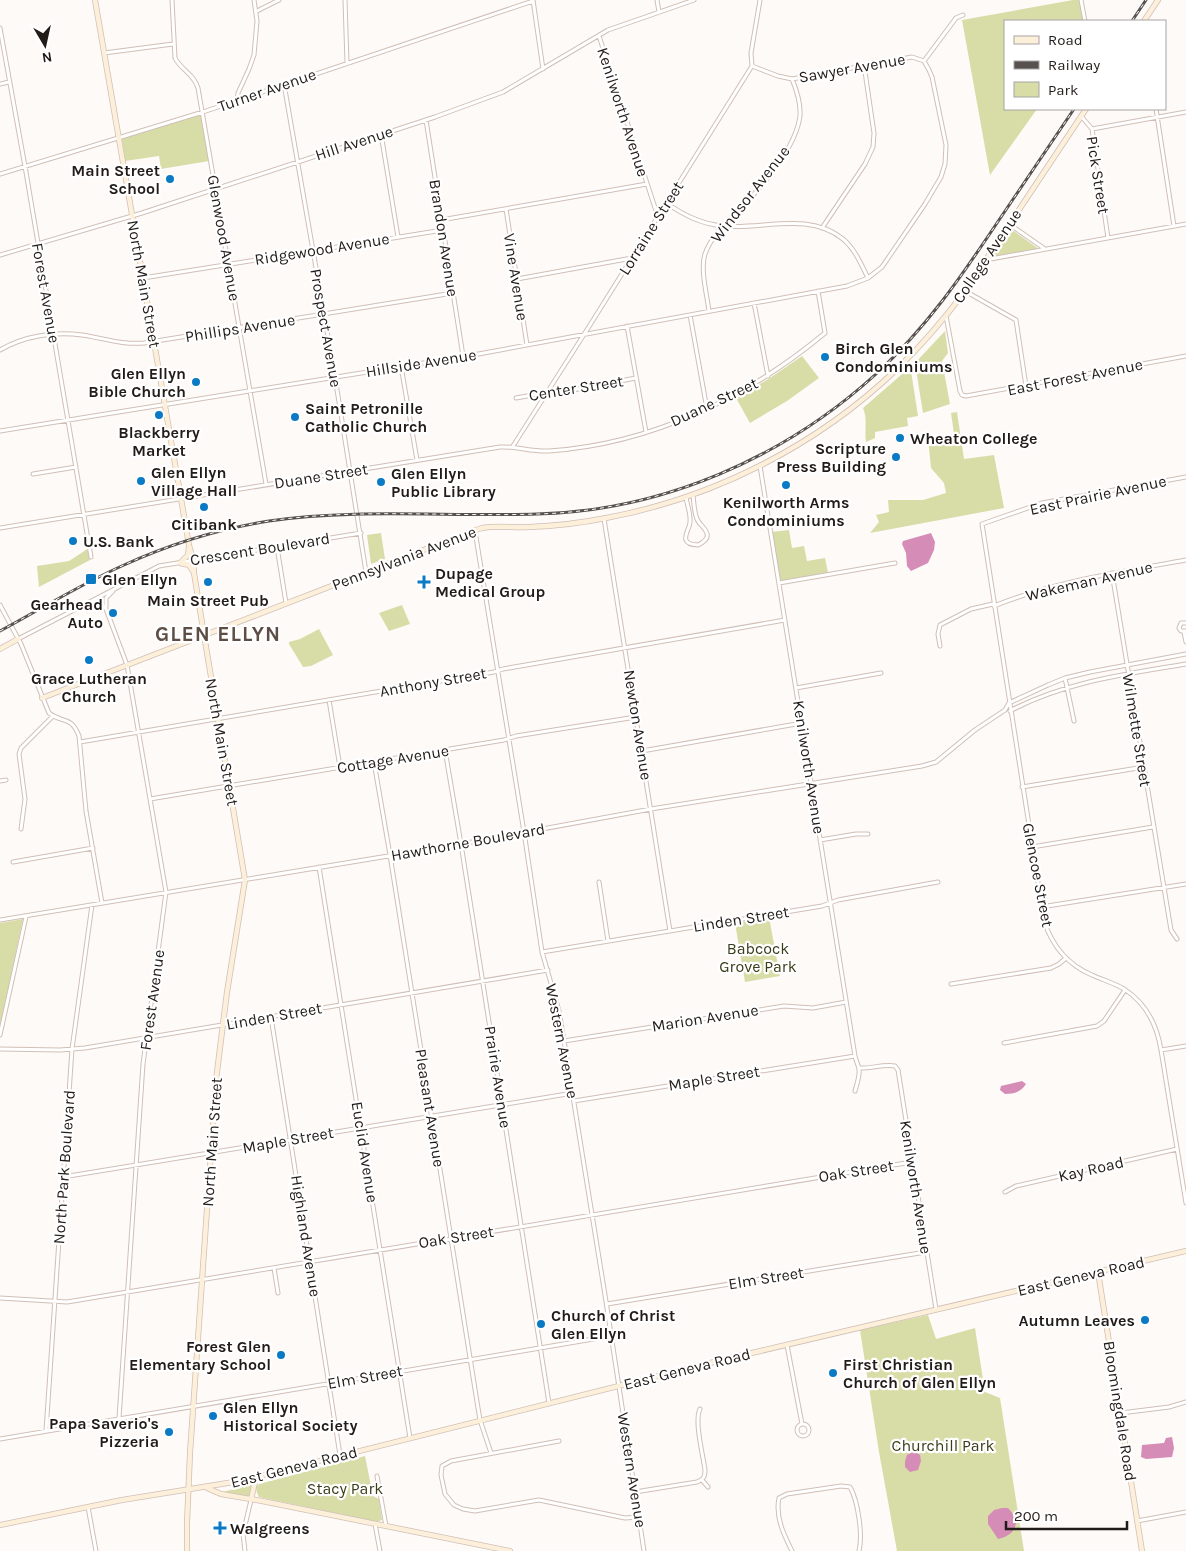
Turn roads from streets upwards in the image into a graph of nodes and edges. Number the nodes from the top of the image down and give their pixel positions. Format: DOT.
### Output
graph roads {
  1 [pos="95,0"];
  2 [pos="172,0"];
  3 [pos="253,0"];
  4 [pos="278,0"];
  5 [pos="345,0"];
  6 [pos="533,0"];
  7 [pos="657,0"];
  8 [pos="694,0"];
  9 [pos="760,0"];
  10 [pos="1081,0"];
  11 [pos="1158,0"];
  12 [pos="256,11"];
  13 [pos="659,12"];
  14 [pos="963,15"];
  15 [pos="1085,20"];
  16 [pos="1145,20"];
  17 [pos="0,28"];
  18 [pos="599,36"];
  19 [pos="173,44"];
  20 [pos="104,53"];
  21 [pos="924,61"];
  22 [pos="347,63"];
  23 [pos="864,65"];
  24 [pos="752,66"];
  25 [pos="543,69"];
  26 [pos="792,79"];
  27 [pos="9,82"];
  28 [pos="0,84"];
  29 [pos="284,84"];
  30 [pos="237,100"];
  31 [pos="1085,110"];
  32 [pos="1156,110"];
  33 [pos="203,112"];
  34 [pos="1186,112"];
  35 [pos="1081,116"];
  36 [pos="1157,117"];
  37 [pos="426,120"];
  38 [pos="1092,129"];
  39 [pos="382,134"];
  40 [pos="120,138"];
  41 [pos="298,162"];
  42 [pos="25,166"];
  43 [pos="0,174"];
  44 [pos="646,184"];
  45 [pos="215,189"];
  46 [pos="666,203"];
  47 [pos="506,209"];
  48 [pos="132,216"];
  49 [pos="658,216"];
  50 [pos="441,220"];
  51 [pos="1009,224"];
  52 [pos="1186,224"];
  53 [pos="722,226"];
  54 [pos="1174,226"];
  55 [pos="822,228"];
  56 [pos="443,230"];
  57 [pos="398,237"];
  58 [pos="1108,238"];
  59 [pos="37,244"];
  60 [pos="1046,249"];
  61 [pos="313,251"];
  62 [pos="0,255"];
  63 [pos="632,258"];
  64 [pos="985,260"];
  65 [pos="228,265"];
  66 [pos="143,278"];
  67 [pos="868,278"];
  68 [pos="517,279"];
  69 [pos="965,291"];
  70 [pos="818,292"];
  71 [pos="453,294"];
  72 [pos="754,303"];
  73 [pos="710,311"];
  74 [pos="324,314"];
  75 [pos="690,315"];
  76 [pos="946,316"];
  77 [pos="626,326"];
  78 [pos="239,328"];
  79 [pos="53,334"];
  80 [pos="583,335"];
  81 [pos="153,342"];
  82 [pos="527,345"];
  83 [pos="0,350"];
  84 [pos="463,356"];
  85 [pos="1186,356"];
  86 [pos="402,366"];
  87 [pos="768,376"];
  88 [pos="335,377"];
  89 [pos="636,378"];
  90 [pos="1026,386"];
  91 [pos="251,391"];
  92 [pos="873,391"];
  93 [pos="547,394"];
  94 [pos="516,398"];
  95 [pos="165,405"];
  96 [pos="707,409"];
  97 [pos="68,420"];
  98 [pos="0,431"];
  99 [pos="646,432"];
  100 [pos="513,446"];
  101 [pos="417,460"];
  102 [pos="760,466"];
  103 [pos="76,467"];
  104 [pos="351,471"];
  105 [pos="33,474"];
  106 [pos="1186,477"];
  107 [pos="266,484"];
  108 [pos="693,495"];
  109 [pos="686,497"];
  110 [pos="181,498"];
  111 [pos="84,514"];
  112 [pos="604,519"];
  113 [pos="982,524"];
  114 [pos="0,528"];
  115 [pos="475,531"];
  116 [pos="361,533"];
  117 [pos="189,545"];
  118 [pos="277,547"];
  119 [pos="91,557"];
  120 [pos="193,560"];
  121 [pos="1186,560"];
  122 [pos="180,562"];
  123 [pos="895,563"];
  124 [pos="366,572"];
  125 [pos="194,573"];
  126 [pos="1112,573"];
  127 [pos="778,583"];
  128 [pos="118,588"];
  129 [pos="89,603"];
  130 [pos="286,603"];
  131 [pos="0,605"];
  132 [pos="994,606"];
  133 [pos="106,609"];
  134 [pos="785,620"];
  135 [pos="1186,623"];
  136 [pos="1185,632"];
  137 [pos="204,635"];
  138 [pos="18,639"];
  139 [pos="1186,642"];
  140 [pos="940,646"];
  141 [pos="625,648"];
  142 [pos="0,649"];
  143 [pos="1186,654"];
  144 [pos="1186,664"];
  145 [pos="127,665"];
  146 [pos="1127,665"];
  147 [pos="498,670"];
  148 [pos="881,673"];
  149 [pos="1128,674"];
  150 [pos="1066,678"];
  151 [pos="1068,687"];
  152 [pos="796,688"];
  153 [pos="42,698"];
  154 [pos="328,700"];
  155 [pos="1009,703"];
  156 [pos="1010,712"];
  157 [pos="53,716"];
  158 [pos="636,717"];
  159 [pos="218,718"];
  160 [pos="1074,721"];
  161 [pos="802,723"];
  162 [pos="138,732"];
  163 [pos="509,738"];
  164 [pos="80,742"];
  165 [pos="445,750"];
  166 [pos="642,751"];
  167 [pos="374,762"];
  168 [pos="340,767"];
  169 [pos="1144,768"];
  170 [pos="6,780"];
  171 [pos="0,782"];
  172 [pos="811,782"];
  173 [pos="230,786"];
  174 [pos="1022,788"];
  175 [pos="150,799"];
  176 [pos="651,809"];
  177 [pos="1153,827"];
  178 [pos="21,829"];
  179 [pos="524,832"];
  180 [pos="868,834"];
  181 [pos="820,840"];
  182 [pos="461,844"];
  183 [pos="1032,847"];
  184 [pos="93,848"];
  185 [pos="390,856"];
  186 [pos="13,862"];
  187 [pos="320,867"];
  188 [pos="245,880"];
  189 [pos="599,882"];
  190 [pos="938,882"];
  191 [pos="1186,884"];
  192 [pos="1164,887"];
  193 [pos="166,892"];
  194 [pos="830,902"];
  195 [pos="102,903"];
  196 [pos="92,905"];
  197 [pos="1041,907"];
  198 [pos="26,916"];
  199 [pos="0,920"];
  200 [pos="670,931"];
  201 [pos="1177,939"];
  202 [pos="608,941"];
  203 [pos="542,952"];
  204 [pos="1066,958"];
  205 [pos="548,970"];
  206 [pos="483,982"];
  207 [pos="951,984"];
  208 [pos="1125,990"];
  209 [pos="412,993"];
  210 [pos="846,1002"];
  211 [pos="342,1005"];
  212 [pos="271,1017"];
  213 [pos="222,1025"];
  214 [pos="0,1034"];
  215 [pos="147,1038"];
  216 [pos="564,1041"];
  217 [pos="1004,1043"];
  218 [pos="1186,1046"];
  219 [pos="0,1049"];
  220 [pos="72,1049"];
  221 [pos="1161,1050"];
  222 [pos="855,1056"];
  223 [pos="859,1068"];
  224 [pos="855,1091"];
  225 [pos="572,1093"];
  226 [pos="574,1100"];
  227 [pos="502,1104"];
  228 [pos="431,1116"];
  229 [pos="361,1128"];
  230 [pos="290,1140"];
  231 [pos="1177,1149"];
  232 [pos="211,1153"];
  233 [pos="912,1162"];
  234 [pos="137,1165"];
  235 [pos="63,1177"];
  236 [pos="1005,1192"];
  237 [pos="1186,1203"];
  238 [pos="592,1214"];
  239 [pos="522,1227"];
  240 [pos="451,1238"];
  241 [pos="380,1250"];
  242 [pos="1186,1251"];
  243 [pos="926,1252"];
  244 [pos="310,1262"];
  245 [pos="274,1268"];
  246 [pos="1098,1272"];
  247 [pos="203,1280"];
  248 [pos="129,1292"];
  249 [pos="278,1293"];
  250 [pos="0,1298"];
  251 [pos="55,1302"];
  252 [pos="606,1304"];
  253 [pos="936,1309"];
  254 [pos="611,1336"];
  255 [pos="788,1345"];
  256 [pos="541,1348"];
  257 [pos="470,1360"];
  258 [pos="400,1372"];
  259 [pos="330,1383"];
  260 [pos="619,1386"];
  261 [pos="1186,1402"];
  262 [pos="549,1403"];
  263 [pos="194,1406"];
  264 [pos="700,1409"];
  265 [pos="1121,1413"];
  266 [pos="120,1418"];
  267 [pos="480,1420"];
  268 [pos="802,1424"];
  269 [pos="46,1431"];
  270 [pos="410,1438"];
  271 [pos="0,1439"];
  272 [pos="559,1441"];
  273 [pos="491,1453"];
  274 [pos="340,1455"];
  275 [pos="376,1476"];
  276 [pos="256,1477"];
  277 [pos="702,1480"];
  278 [pos="206,1487"];
  279 [pos="708,1487"];
  280 [pos="188,1489"];
  281 [pos="636,1492"];
  282 [pos="251,1500"];
  283 [pos="88,1507"];
  284 [pos="1186,1512"];
  285 [pos="639,1517"];
  286 [pos="1137,1520"];
  287 [pos="375,1524"];
  288 [pos="0,1525"];
  289 [pos="386,1526"];
  290 [pos="96,1551"];
  291 [pos="187,1551"];
  292 [pos="245,1551"];
  293 [pos="380,1551"];
  294 [pos="508,1551"];
  295 [pos="644,1551"];
  296 [pos="792,1551"];
  297 [pos="859,1551"];
  298 [pos="1142,1551"];
  1 -- 20 [label="street, North Main Street"];
  2 -- 19 [label="street, Glenwood Avenue"];
  3 -- 12 [label="street"];
  4 -- 12 [label="street"];
  5 -- 22 [label="street"];
  6 -- 22 [label="street, Turner Avenue"];
  6 -- 25 [label="street"];
  7 -- 13 [label="street"];
  8 -- 13 [label="street, Hill Avenue"];
  9 -- 24 [label="street, Lorraine Street"];
  10 -- 15 [label="street"];
  11 -- 16 [label="street"];
  12 -- 30 [label="street"];
  13 -- 18 [label="street, Hill Avenue"];
  14 -- 21 [label="street"];
  17 -- 27 [label="street, Forest Avenue"];
  18 -- 25 [label="street, Hill Avenue"];
  18 -- 44 [label="street, Kenilworth Avenue"];
  19 -- 20 [label="street"];
  19 -- 33 [label="street, Glenwood Avenue"];
  20 -- 40 [label="street, North Main Street"];
  21 -- 23 [label="street, Sawyer Avenue"];
  21 -- 67 [label="street"];
  22 -- 29 [label="street, Turner Avenue"];
  23 -- 26 [label="street, Sawyer Avenue"];
  23 -- 55 [label="street"];
  24 -- 26 [label="street, Sawyer Avenue"];
  24 -- 46 [label="street, Lorraine Street"];
  25 -- 37 [label="street, Hill Avenue"];
  26 -- 53 [label="street, Windsor Avenue"];
  27 -- 28 [label="street"];
  27 -- 42 [label="street, Forest Avenue"];
  29 -- 30 [label="street, Turner Avenue"];
  29 -- 41 [label="street, Prospect Avenue"];
  30 -- 33 [label="street, Turner Avenue"];
  31 -- 35 [label="street, College Avenue"];
  32 -- 36 [label="street"];
  33 -- 40 [label="street, Turner Avenue"];
  33 -- 45 [label="street, Glenwood Avenue"];
  34 -- 36 [label="street"];
  35 -- 38 [label="street, Pick Street"];
  35 -- 51 [label="street, College Avenue"];
  36 -- 38 [label="street"];
  36 -- 54 [label="street"];
  37 -- 39 [label="street, Hill Avenue"];
  37 -- 50 [label="street, Brandon Avenue"];
  38 -- 58 [label="street, Pick Street"];
  39 -- 41 [label="street, Hill Avenue"];
  39 -- 57 [label="street"];
  40 -- 42 [label="street, Turner Avenue"];
  40 -- 48 [label="street, North Main Street"];
  41 -- 45 [label="street, Hill Avenue"];
  41 -- 61 [label="street, Prospect Avenue"];
  42 -- 43 [label="street, Turner Avenue"];
  42 -- 59 [label="street, Forest Avenue"];
  44 -- 47 [label="street"];
  44 -- 49 [label="street, Kenilworth Avenue"];
  45 -- 48 [label="street, Hill Avenue"];
  45 -- 65 [label="street, Glenwood Avenue"];
  46 -- 49 [label="street, Lorraine Street"];
  46 -- 53 [label="street"];
  47 -- 50 [label="street"];
  47 -- 68 [label="street, Vine Avenue"];
  48 -- 59 [label="street, Hill Avenue"];
  48 -- 66 [label="street, North Main Street"];
  49 -- 63 [label="street, Lorraine Street"];
  50 -- 56 [label="street, Brandon Avenue"];
  51 -- 60 [label="street"];
  51 -- 64 [label="street, College Avenue"];
  52 -- 54 [label="street"];
  53 -- 55 [label="street"];
  53 -- 73 [label="street, Windsor Avenue"];
  54 -- 58 [label="street"];
  55 -- 67 [label="street"];
  56 -- 57 [label="street, Ridgewood Avenue"];
  56 -- 71 [label="street, Brandon Avenue"];
  57 -- 61 [label="street, Ridgewood Avenue"];
  58 -- 60 [label="street"];
  59 -- 62 [label="street, Hill Avenue"];
  59 -- 79 [label="street, Forest Avenue"];
  60 -- 64 [label="street"];
  61 -- 65 [label="street, Ridgewood Avenue"];
  61 -- 74 [label="street, Prospect Avenue"];
  63 -- 68 [label="street"];
  63 -- 80 [label="street, Lorraine Street"];
  64 -- 69 [label="street, College Avenue"];
  65 -- 66 [label="street, Ridgewood Avenue"];
  65 -- 78 [label="street, Glenwood Avenue"];
  66 -- 81 [label="street, North Main Street"];
  67 -- 70 [label="street, Hillside Avenue"];
  68 -- 82 [label="street, Vine Avenue"];
  69 -- 76 [label="street, College Avenue"];
  69 -- 90 [label="street"];
  70 -- 72 [label="street, Hillside Avenue"];
  70 -- 87 [label="street, Duane Street"];
  71 -- 74 [label="street, Phillips Avenue"];
  71 -- 84 [label="street, Brandon Avenue"];
  72 -- 73 [label="street, Hillside Avenue"];
  72 -- 87 [label="street"];
  73 -- 75 [label="street, Hillside Avenue"];
  74 -- 78 [label="street, Phillips Avenue"];
  74 -- 88 [label="street, Prospect Avenue"];
  75 -- 77 [label="street, Hillside Avenue"];
  75 -- 96 [label="street"];
  76 -- 90 [label="street, East Forest Avenue"];
  76 -- 92 [label="street, College Avenue"];
  77 -- 80 [label="street, Hillside Avenue"];
  77 -- 89 [label="street"];
  78 -- 81 [label="street, Phillips Avenue"];
  78 -- 91 [label="street, Glenwood Avenue"];
  79 -- 81 [label="street, Phillips Avenue"];
  79 -- 83 [label="street, Phillips Avenue"];
  79 -- 97 [label="street, Forest Avenue"];
  80 -- 82 [label="street, Hillside Avenue"];
  80 -- 93 [label="street, Lorraine Street"];
  81 -- 95 [label="street, North Main Street"];
  82 -- 84 [label="street, Hillside Avenue"];
  84 -- 86 [label="street, Hillside Avenue"];
  85 -- 90 [label="street, East Forest Avenue"];
  86 -- 88 [label="street, Hillside Avenue"];
  86 -- 101 [label="street"];
  87 -- 96 [label="street, Duane Street"];
  88 -- 91 [label="street, Hillside Avenue"];
  88 -- 104 [label="street, Prospect Avenue"];
  89 -- 93 [label="street, Center Street"];
  89 -- 99 [label="street"];
  91 -- 95 [label="street, Hillside Avenue"];
  91 -- 107 [label="street, Glenwood Avenue"];
  92 -- 102 [label="street, Pennsylvania Avenue"];
  93 -- 94 [label="street, Center Street"];
  93 -- 100 [label="street, Lorraine Street"];
  95 -- 97 [label="street, Hillside Avenue"];
  95 -- 110 [label="street, North Main Street"];
  96 -- 99 [label="street, Duane Street"];
  97 -- 98 [label="street, Hillside Avenue"];
  97 -- 103 [label="street, Forest Avenue"];
  99 -- 100 [label="street, Duane Street"];
  100 -- 101 [label="street, Duane Street"];
  101 -- 104 [label="street, Duane Street"];
  102 -- 108 [label="street, Pennsylvania Avenue"];
  102 -- 127 [label="street, Kenilworth Avenue"];
  103 -- 105 [label="street"];
  103 -- 111 [label="street, Forest Avenue"];
  104 -- 107 [label="street, Duane Street"];
  104 -- 116 [label="street, Prospect Avenue"];
  106 -- 113 [label="street, East Prairie Avenue"];
  107 -- 110 [label="street, Duane Street"];
  108 -- 109 [label="street, Pennsylvania Avenue"];
  108 -- 109 [label="street"];
  109 -- 112 [label="street, Pennsylvania Avenue"];
  110 -- 111 [label="street, Duane Street"];
  110 -- 117 [label="street, North Main Street"];
  111 -- 114 [label="street, Duane Street"];
  111 -- 119 [label="street, Forest Avenue"];
  112 -- 115 [label="street, Pennsylvania Avenue"];
  112 -- 141 [label="street, Newton Avenue"];
  113 -- 132 [label="street, Glencoe Street"];
  115 -- 124 [label="street, Pennsylvania Avenue"];
  115 -- 147 [label="street, Western Avenue"];
  116 -- 118 [label="street, Crescent Boulevard"];
  116 -- 124 [label="street, Prospect Avenue"];
  117 -- 120 [label="street, North Main Street"];
  117 -- 122 [label="street"];
  118 -- 120 [label="street, Crescent Boulevard"];
  118 -- 130 [label="street"];
  120 -- 122 [label="street, Crescent Boulevard"];
  120 -- 125 [label="street, North Main Street"];
  121 -- 126 [label="street, Wakeman Avenue"];
  122 -- 125 [label="street"];
  122 -- 128 [label="street, Crescent Boulevard"];
  123 -- 127 [label="street"];
  124 -- 130 [label="street, Pennsylvania Avenue"];
  125 -- 137 [label="street, North Main Street"];
  126 -- 132 [label="street, Wakeman Avenue"];
  126 -- 146 [label="street, Wilmette Street"];
  127 -- 134 [label="street, Kenilworth Avenue"];
  128 -- 129 [label="street, Crescent Boulevard"];
  128 -- 133 [label="street"];
  129 -- 133 [label="street"];
  129 -- 138 [label="street, Crescent Boulevard"];
  130 -- 137 [label="street, Pennsylvania Avenue"];
  131 -- 138 [label="street"];
  132 -- 140 [label="street, Wakeman Avenue"];
  132 -- 155 [label="street, Glencoe Street"];
  133 -- 145 [label="street, Forest Avenue"];
  134 -- 141 [label="street, Anthony Street"];
  134 -- 152 [label="street, Kenilworth Avenue"];
  135 -- 136 [label="street"];
  136 -- 139 [label="street"];
  137 -- 145 [label="street, Pennsylvania Avenue"];
  137 -- 159 [label="street, North Main Street"];
  138 -- 142 [label="street, Crescent Boulevard"];
  138 -- 153 [label="street"];
  141 -- 147 [label="street, Anthony Street"];
  141 -- 158 [label="street, Newton Avenue"];
  143 -- 146 [label="street"];
  144 -- 149 [label="street"];
  145 -- 153 [label="street, Pennsylvania Avenue"];
  145 -- 162 [label="street, Forest Avenue"];
  146 -- 149 [label="street, Wilmette Street"];
  146 -- 150 [label="street"];
  147 -- 154 [label="street, Anthony Street"];
  147 -- 163 [label="street, Western Avenue"];
  148 -- 152 [label="street"];
  149 -- 151 [label="street"];
  149 -- 169 [label="street, Wilmette Street"];
  150 -- 151 [label="street"];
  150 -- 155 [label="street"];
  151 -- 156 [label="street"];
  151 -- 160 [label="street"];
  152 -- 161 [label="street, Kenilworth Avenue"];
  153 -- 157 [label="street"];
  154 -- 159 [label="street, Anthony Street"];
  154 -- 168 [label="street"];
  155 -- 156 [label="street, Glencoe Street"];
  155 -- 172 [label="street, Hawthorne Boulevard"];
  156 -- 174 [label="street, Glencoe Street"];
  157 -- 164 [label="street"];
  157 -- 178 [label="street"];
  158 -- 163 [label="street, Cottage Avenue"];
  158 -- 166 [label="street, Newton Avenue"];
  159 -- 162 [label="street, Anthony Street"];
  159 -- 173 [label="street, North Main Street"];
  161 -- 166 [label="street"];
  161 -- 172 [label="street, Kenilworth Avenue"];
  162 -- 164 [label="street, Anthony Street"];
  162 -- 175 [label="street, Forest Avenue"];
  163 -- 165 [label="street, Cottage Avenue"];
  163 -- 179 [label="street, Western Avenue"];
  164 -- 184 [label="street"];
  165 -- 167 [label="street, Cottage Avenue"];
  165 -- 182 [label="street, Prairie Avenue"];
  166 -- 176 [label="street, Newton Avenue"];
  167 -- 168 [label="street, Cottage Avenue"];
  167 -- 185 [label="street, Pleasant Avenue"];
  168 -- 173 [label="street, Cottage Avenue"];
  169 -- 174 [label="street"];
  169 -- 177 [label="street, Wilmette Street"];
  170 -- 171 [label="street"];
  172 -- 176 [label="street, Hawthorne Boulevard"];
  172 -- 181 [label="street, Kenilworth Avenue"];
  173 -- 175 [label="street, Cottage Avenue"];
  173 -- 188 [label="street, North Main Street"];
  174 -- 183 [label="street, Glencoe Street"];
  175 -- 193 [label="street, Forest Avenue"];
  176 -- 179 [label="street, Hawthorne Boulevard"];
  176 -- 200 [label="street, Newton Avenue"];
  177 -- 183 [label="street"];
  177 -- 192 [label="street, Wilmette Street"];
  179 -- 182 [label="street, Hawthorne Boulevard"];
  179 -- 203 [label="street, Western Avenue"];
  180 -- 181 [label="street"];
  181 -- 194 [label="street, Kenilworth Avenue"];
  182 -- 185 [label="street, Hawthorne Boulevard"];
  182 -- 206 [label="street, Prairie Avenue"];
  183 -- 197 [label="street, Glencoe Street"];
  184 -- 186 [label="street"];
  184 -- 195 [label="street"];
  185 -- 187 [label="street, Hawthorne Boulevard"];
  185 -- 209 [label="street, Pleasant Avenue"];
  187 -- 188 [label="street, Hawthorne Boulevard"];
  187 -- 211 [label="street, Euclid Avenue"];
  188 -- 193 [label="street, Hawthorne Boulevard"];
  188 -- 213 [label="street, North Main Street"];
  189 -- 202 [label="street"];
  190 -- 194 [label="street, Linden Street"];
  191 -- 192 [label="street"];
  192 -- 197 [label="street"];
  192 -- 201 [label="street, Wilmette Street"];
  193 -- 195 [label="street, Hawthorne Boulevard"];
  193 -- 215 [label="street, Forest Avenue"];
  194 -- 200 [label="street, Linden Street"];
  194 -- 210 [label="street, Kenilworth Avenue"];
  195 -- 196 [label="street, Hawthorne Boulevard"];
  196 -- 198 [label="street, Hawthorne Boulevard"];
  196 -- 220 [label="street, North Park Boulevard"];
  197 -- 204 [label="street, Glencoe Street"];
  198 -- 199 [label="street, Hawthorne Boulevard"];
  198 -- 214 [label="street"];
  200 -- 202 [label="street, Linden Street"];
  202 -- 203 [label="street, Linden Street"];
  203 -- 205 [label="street, Western Avenue"];
  204 -- 207 [label="street"];
  204 -- 208 [label="street, Glencoe Street"];
  205 -- 206 [label="street, Linden Street"];
  205 -- 216 [label="street, Western Avenue"];
  206 -- 209 [label="street, Linden Street"];
  206 -- 227 [label="street, Prairie Avenue"];
  208 -- 217 [label="street"];
  208 -- 221 [label="street, Glencoe Street"];
  209 -- 211 [label="street, Linden Street"];
  209 -- 228 [label="street, Pleasant Avenue"];
  210 -- 216 [label="street, Marion Avenue"];
  210 -- 222 [label="street, Kenilworth Avenue"];
  211 -- 212 [label="street, Linden Street"];
  211 -- 229 [label="street, Euclid Avenue"];
  212 -- 213 [label="street, Linden Street"];
  212 -- 230 [label="street, Highland Avenue"];
  213 -- 215 [label="street, Linden Street"];
  213 -- 232 [label="street, North Main Street"];
  215 -- 220 [label="street, Linden Street"];
  215 -- 234 [label="street, Forest Avenue"];
  216 -- 225 [label="street, Western Avenue"];
  218 -- 221 [label="street"];
  219 -- 220 [label="street, Linden Street"];
  220 -- 235 [label="street, North Park Boulevard"];
  221 -- 231 [label="street, Glencoe Street"];
  222 -- 223 [label="street, Kenilworth Avenue"];
  222 -- 226 [label="street, Maple Street"];
  223 -- 224 [label="street"];
  223 -- 233 [label="street, Kenilworth Avenue"];
  225 -- 226 [label="street, Western Avenue"];
  225 -- 227 [label="street, Maple Street"];
  226 -- 238 [label="street, Western Avenue"];
  227 -- 228 [label="street, Maple Street"];
  227 -- 239 [label="street, Prairie Avenue"];
  228 -- 229 [label="street, Maple Street"];
  228 -- 240 [label="street, Pleasant Avenue"];
  229 -- 230 [label="street, Maple Street"];
  229 -- 241 [label="street, Euclid Avenue"];
  230 -- 232 [label="street, Maple Street"];
  230 -- 244 [label="street, Highland Avenue"];
  231 -- 236 [label="street, Kay Road"];
  231 -- 237 [label="street, Glencoe Street"];
  232 -- 234 [label="street, Maple Street"];
  232 -- 247 [label="street, North Main Street"];
  233 -- 238 [label="street, Oak Street"];
  233 -- 243 [label="street, Kenilworth Avenue"];
  234 -- 235 [label="street, Maple Street"];
  234 -- 248 [label="street, Forest Avenue"];
  235 -- 251 [label="street, North Park Boulevard"];
  238 -- 239 [label="street, Oak Street"];
  238 -- 252 [label="street, Western Avenue"];
  239 -- 240 [label="street, Oak Street"];
  239 -- 256 [label="street, Prairie Avenue"];
  240 -- 241 [label="street, Oak Street"];
  240 -- 257 [label="street, Pleasant Avenue"];
  241 -- 244 [label="street, Oak Street"];
  241 -- 258 [label="street, Euclid Avenue"];
  242 -- 246 [label="street, East Geneva Road"];
  243 -- 252 [label="street, Elm Street"];
  243 -- 253 [label="street, Kenilworth Avenue"];
  244 -- 245 [label="street, Oak Street"];
  244 -- 259 [label="street, Highland Avenue"];
  245 -- 247 [label="street, Oak Street"];
  245 -- 249 [label="street"];
  246 -- 253 [label="street, East Geneva Road"];
  246 -- 265 [label="street, Bloomingdale Road"];
  247 -- 248 [label="street, Oak Street"];
  247 -- 263 [label="street, North Main Street"];
  248 -- 251 [label="street, Oak Street"];
  248 -- 266 [label="street, Forest Avenue"];
  250 -- 251 [label="street, Oak Street"];
  251 -- 269 [label="street, North Park Boulevard"];
  252 -- 254 [label="street, Western Avenue"];
  253 -- 255 [label="street, East Geneva Road"];
  254 -- 256 [label="street, Elm Street"];
  254 -- 260 [label="street, Western Avenue"];
  255 -- 260 [label="street, East Geneva Road"];
  255 -- 268 [label="street"];
  256 -- 257 [label="street, Elm Street"];
  256 -- 262 [label="street, Prairie Avenue"];
  257 -- 258 [label="street, Elm Street"];
  257 -- 267 [label="street, Pleasant Avenue"];
  258 -- 259 [label="street, Elm Street"];
  258 -- 270 [label="street, Euclid Avenue"];
  259 -- 263 [label="street, Elm Street"];
  259 -- 274 [label="street, Highland Avenue"];
  260 -- 262 [label="street, East Geneva Road"];
  260 -- 281 [label="street, Western Avenue"];
  261 -- 265 [label="street"];
  262 -- 267 [label="street, East Geneva Road"];
  263 -- 266 [label="street, Elm Street"];
  263 -- 280 [label="street, North Main Street"];
  264 -- 277 [label="street"];
  265 -- 286 [label="street, Bloomingdale Road"];
  266 -- 269 [label="street, Elm Street"];
  267 -- 270 [label="street, East Geneva Road"];
  267 -- 273 [label="street, Pleasant Avenue"];
  269 -- 271 [label="street, Elm Street"];
  270 -- 274 [label="street, East Geneva Road"];
  272 -- 273 [label="street"];
  273 -- 285 [label="street"];
  274 -- 276 [label="street, East Geneva Road"];
  275 -- 289 [label="street"];
  276 -- 278 [label="street, East Geneva Road"];
  276 -- 282 [label="street"];
  277 -- 279 [label="street"];
  277 -- 281 [label="street"];
  278 -- 280 [label="street, East Geneva Road"];
  278 -- 282 [label="street"];
  280 -- 283 [label="street, East Geneva Road"];
  280 -- 291 [label="street, North Main Street"];
  281 -- 285 [label="street, Western Avenue"];
  282 -- 287 [label="street"];
  282 -- 292 [label="street"];
  283 -- 288 [label="street, East Geneva Road"];
  283 -- 290 [label="street"];
  284 -- 286 [label="street"];
  285 -- 295 [label="street, Western Avenue"];
  286 -- 298 [label="street, Bloomingdale Road"];
  287 -- 289 [label="street"];
  287 -- 293 [label="street"];
  289 -- 294 [label="street"];
  296 -- 297 [label="street"];
}
